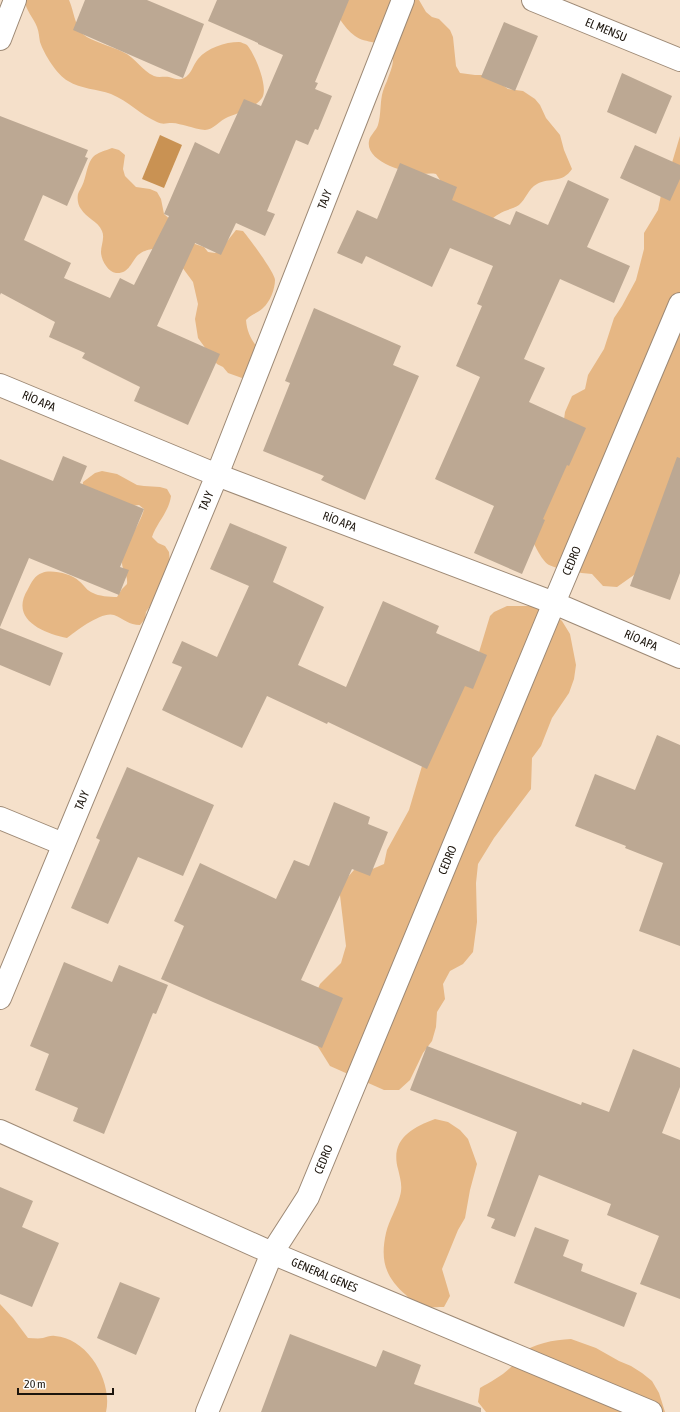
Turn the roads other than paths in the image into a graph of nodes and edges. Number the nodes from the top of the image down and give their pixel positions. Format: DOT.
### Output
graph roads {
  1 [pos="15,0"];
  2 [pos="403,0"];
  3 [pos="533,0"];
  4 [pos="0,39"];
  5 [pos="680,60"];
  6 [pos="680,304"];
  7 [pos="0,385"];
  8 [pos="217,475"];
  9 [pos="554,603"];
  10 [pos="680,657"];
  11 [pos="0,818"];
  12 [pos="63,844"];
  13 [pos="0,998"];
  14 [pos="0,1131"];
  15 [pos="272,1253"];
  16 [pos="207,1412"];
  17 [pos="651,1412"];
  1 -- 4 [label="street"];
  2 -- 8 [label="street, TAJY"];
  3 -- 5 [label="street, EL MENSU"];
  6 -- 9 [label="street, CEDRO"];
  7 -- 8 [label="street, RÍO APA"];
  8 -- 9 [label="street, RÍO APA"];
  8 -- 12 [label="street, TAJY"];
  9 -- 10 [label="street, RÍO APA"];
  9 -- 15 [label="street, CEDRO"];
  11 -- 12 [label="street"];
  12 -- 13 [label="street, TAJY"];
  14 -- 15 [label="street, GENERAL GENES"];
  15 -- 16 [label="street, CEDRO"];
  15 -- 17 [label="street, GENERAL GENES"];
}
